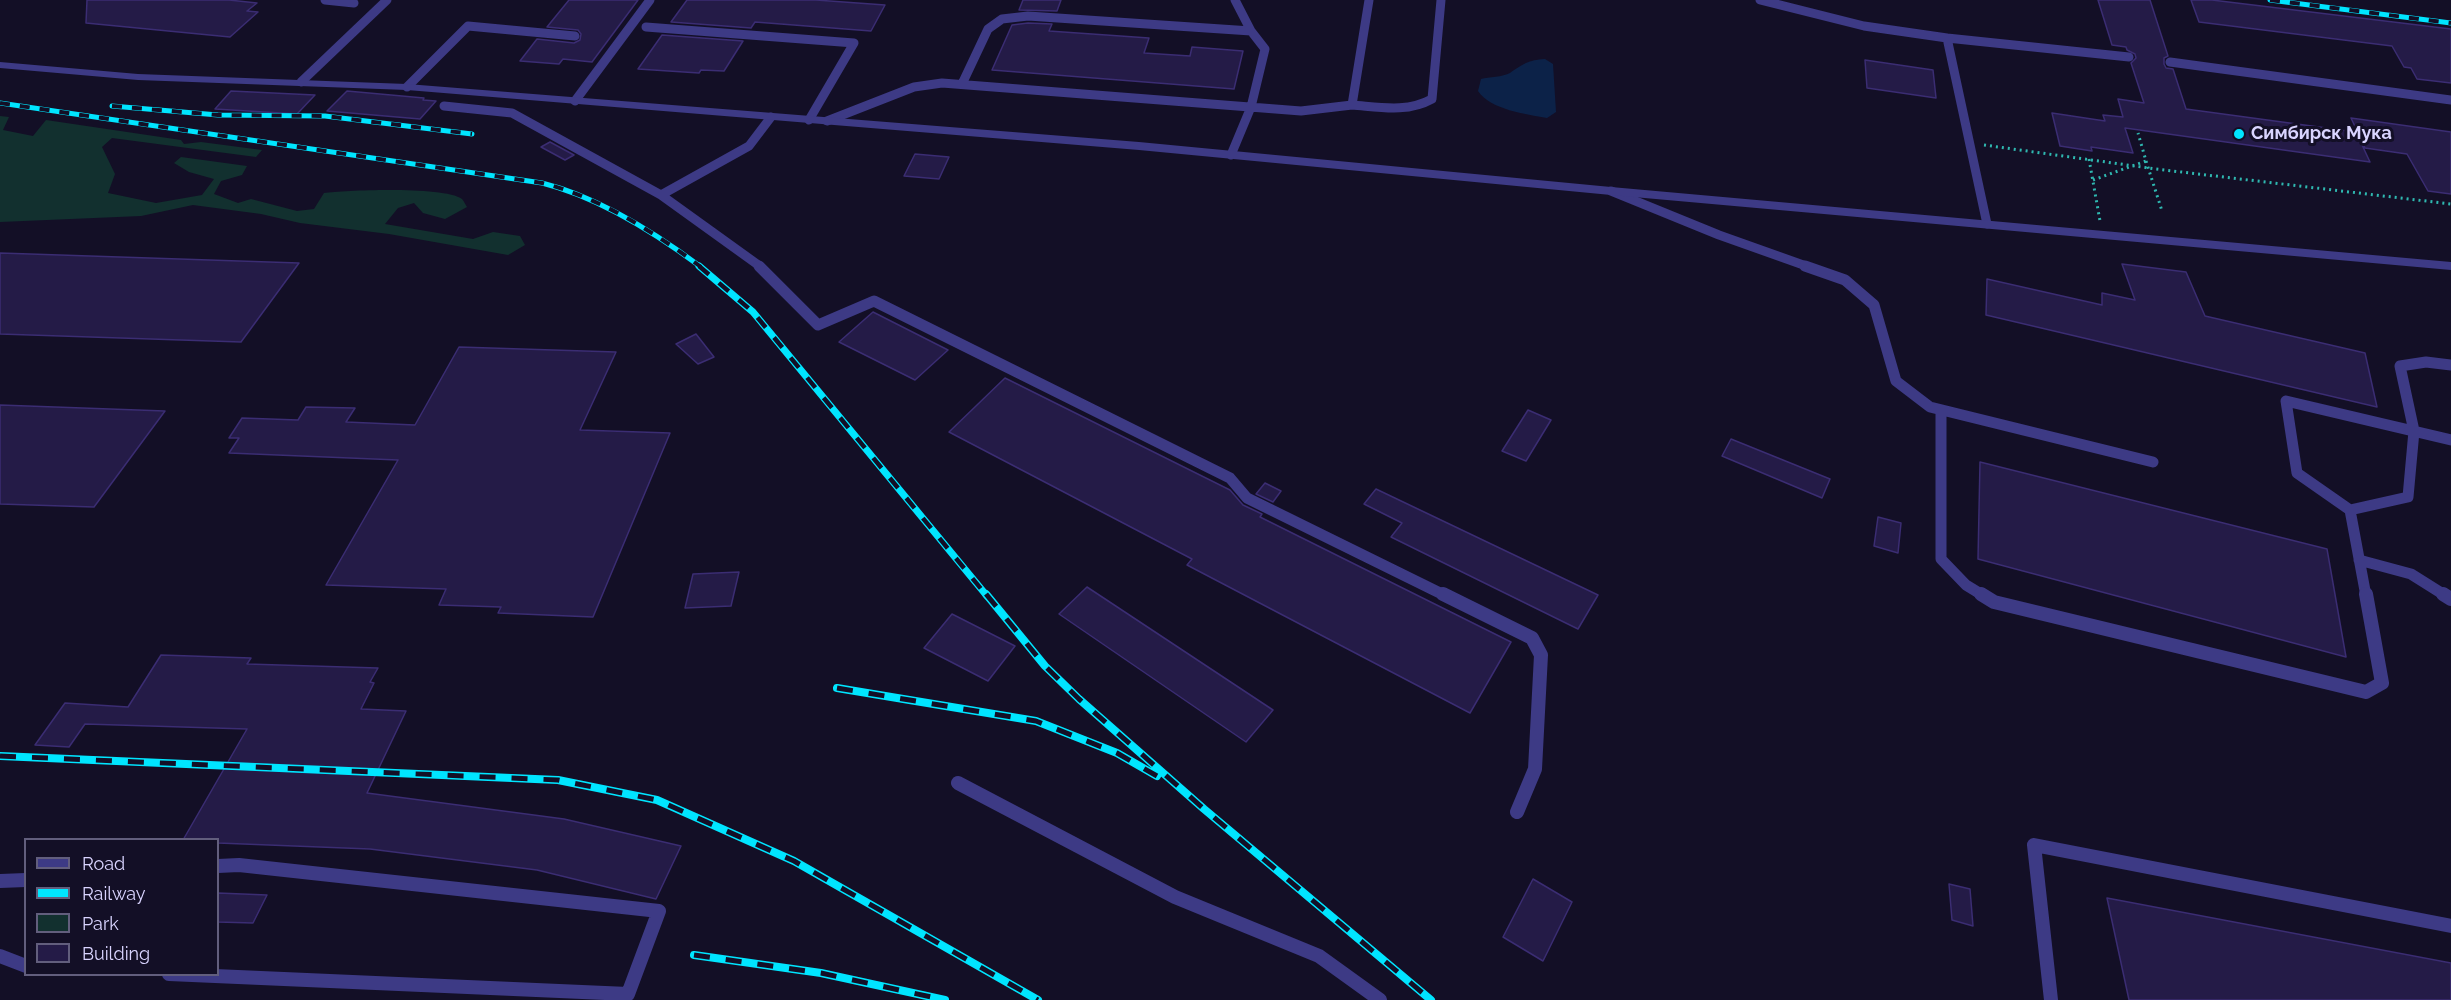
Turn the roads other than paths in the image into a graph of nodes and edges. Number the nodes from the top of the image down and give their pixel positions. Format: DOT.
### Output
graph roads {
  1 [pos="325,0"];
  2 [pos="387,0"];
  3 [pos="650,0"];
  4 [pos="1235,0"];
  5 [pos="1369,0"];
  6 [pos="1441,0"];
  7 [pos="1760,0"];
  8 [pos="354,3"];
  9 [pos="646,27"];
  10 [pos="1251,31"];
  11 [pos="575,36"];
  12 [pos="1947,38"];
  13 [pos="2129,57"];
  14 [pos="2170,62"];
  15 [pos="0,65"];
  16 [pos="301,82"];
  17 [pos="962,84"];
  18 [pos="407,87"];
  19 [pos="2451,100"];
  20 [pos="575,101"];
  21 [pos="1352,105"];
  22 [pos="444,106"];
  23 [pos="1251,108"];
  24 [pos="771,117"];
  25 [pos="809,120"];
  26 [pos="827,121"];
  27 [pos="1232,154"];
  28 [pos="1611,191"];
  29 [pos="661,195"];
  30 [pos="1987,224"];
  31 [pos="2451,266"];
  32 [pos="2451,365"];
  33 [pos="1941,410"];
  34 [pos="2414,431"];
  35 [pos="2451,440"];
  36 [pos="2153,462"];
  37 [pos="2350,510"];
  38 [pos="2359,560"];
  39 [pos="2451,599"];
  40 [pos="958,783"];
  41 [pos="1517,812"];
  42 [pos="219,867"];
  43 [pos="24,880"];
  44 [pos="0,881"];
  45 [pos="2451,926"];
  46 [pos="0,956"];
  47 [pos="24,965"];
  48 [pos="193,976"];
  49 [pos="1380,1000"];
  50 [pos="2051,1000"];
  1 -- 8 [label="lane"];
  2 -- 16 [label="lane"];
  3 -- 20 [label="lane"];
  4 -- 10 [label="lane"];
  5 -- 21 [label="lane"];
  6 -- 21 [label="lane"];
  7 -- 12 [label="lane"];
  9 -- 25 [label="lane"];
  10 -- 17 [label="lane"];
  10 -- 23 [label="lane"];
  11 -- 18 [label="lane"];
  12 -- 13 [label="lane"];
  12 -- 30 [label="lane"];
  14 -- 19 [label="lane"];
  15 -- 16 [label="street"];
  16 -- 18 [label="street"];
  17 -- 23 [label="lane"];
  17 -- 26 [label="lane"];
  18 -- 20 [label="street"];
  20 -- 24 [label="street"];
  21 -- 23 [label="lane"];
  22 -- 29 [label="lane"];
  23 -- 27 [label="lane"];
  24 -- 25 [label="street"];
  24 -- 29 [label="lane"];
  25 -- 26 [label="street"];
  26 -- 27 [label="street"];
  27 -- 28 [label="street"];
  28 -- 30 [label="street"];
  28 -- 33 [label="lane"];
  29 -- 41 [label="lane"];
  30 -- 31 [label="street"];
  32 -- 34 [label="lane"];
  33 -- 36 [label="lane"];
  33 -- 38 [label="lane"];
  34 -- 35 [label="lane"];
  34 -- 37 [label="lane"];
  34 -- 37 [label="lane"];
  37 -- 38 [label="lane"];
  38 -- 39 [label="lane"];
  40 -- 49 [label="lane"];
  42 -- 48 [label="lane"];
  43 -- 44 [label="lane"];
  45 -- 50 [label="lane"];
  46 -- 47 [label="lane"];
}
